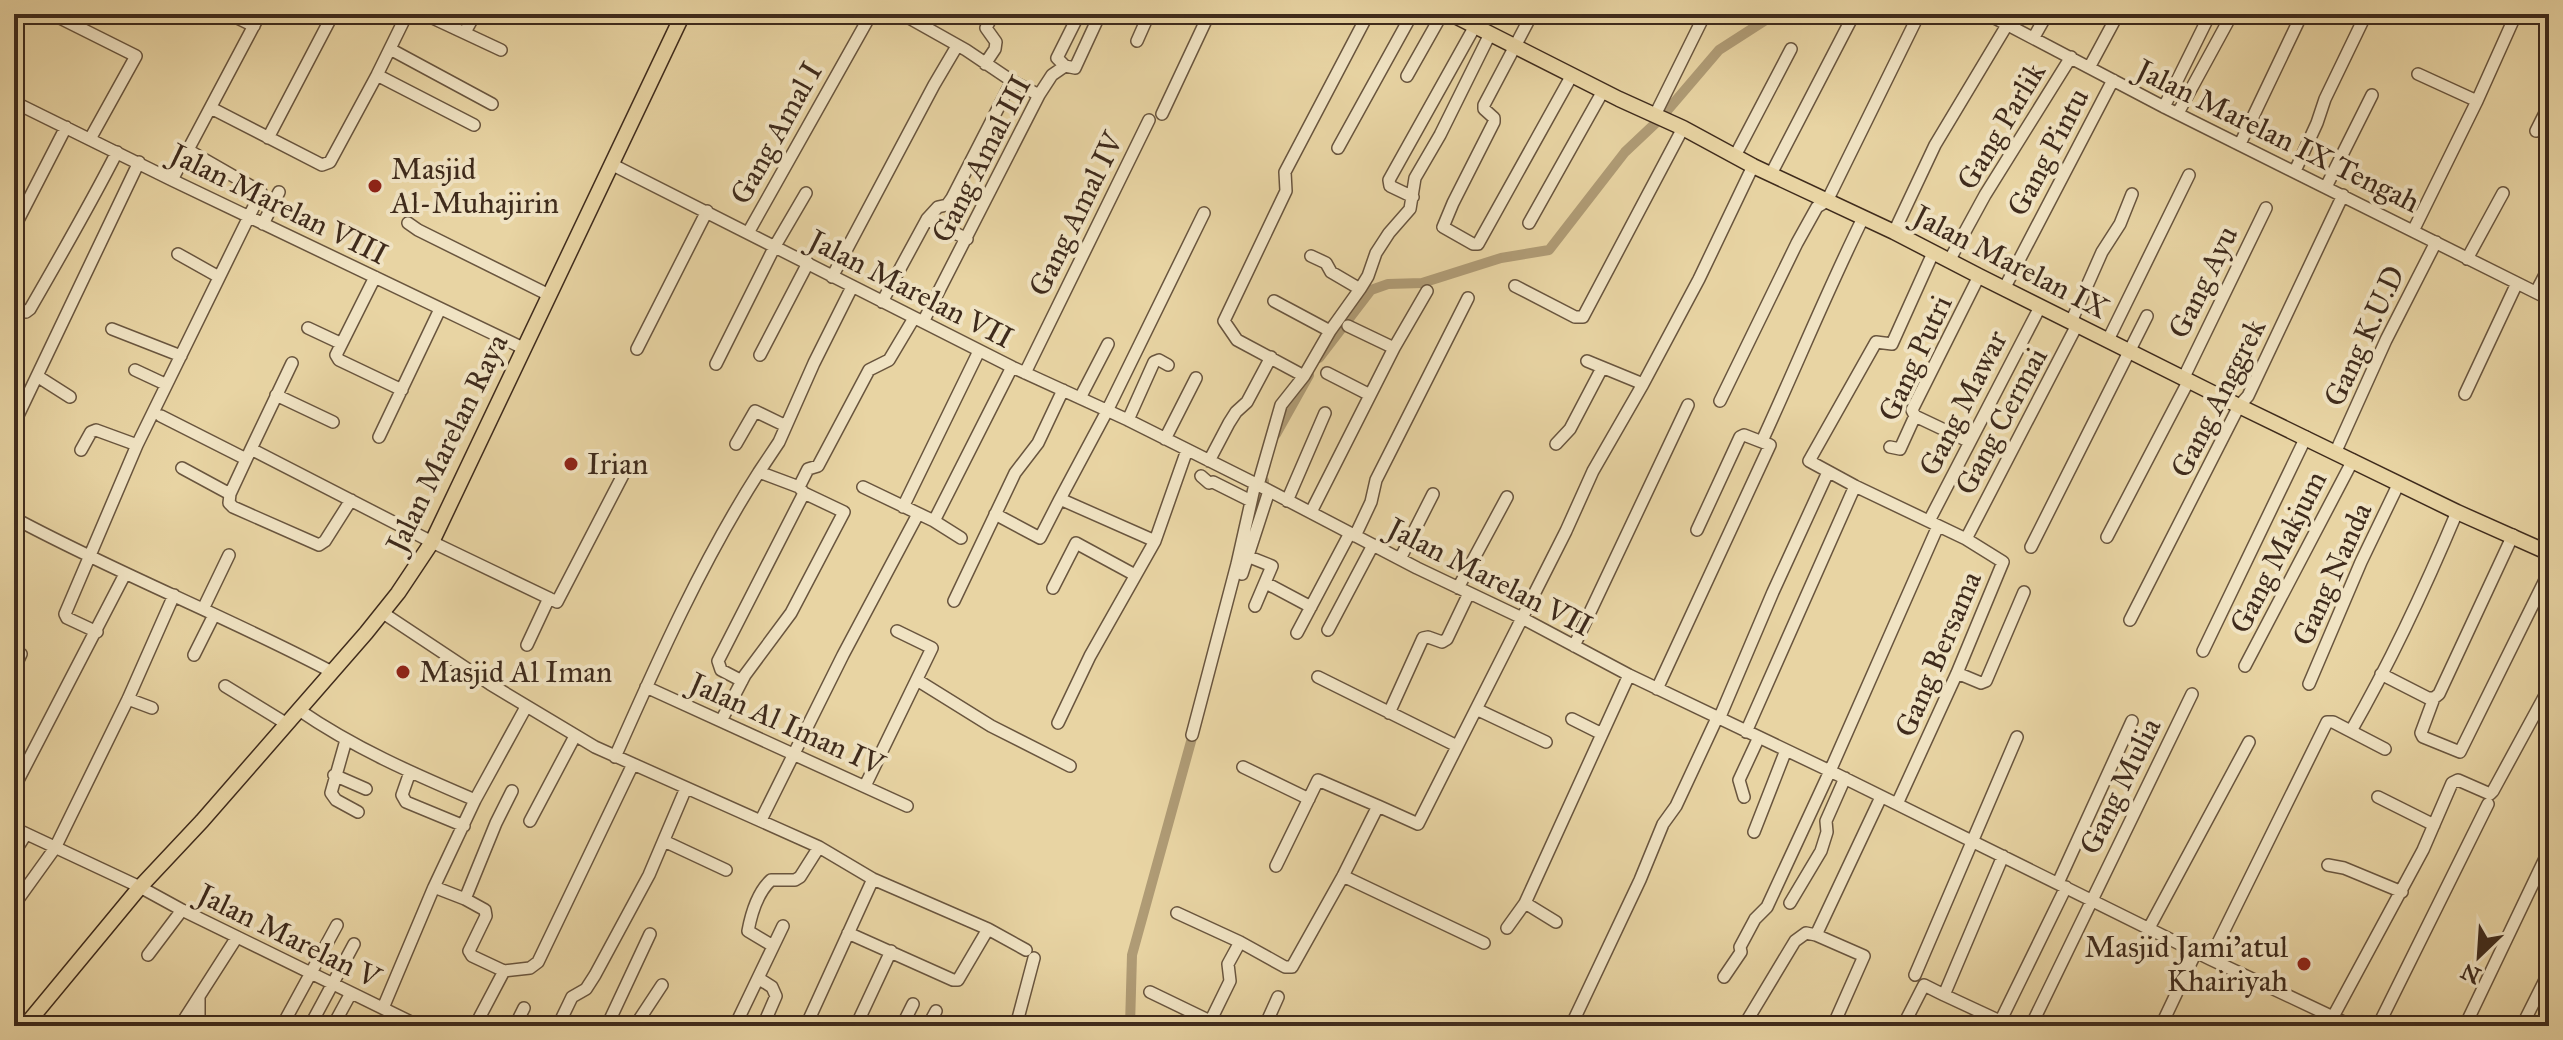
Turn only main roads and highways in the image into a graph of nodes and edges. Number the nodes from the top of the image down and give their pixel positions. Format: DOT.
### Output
graph roads {
  1 [pos="683,14"];
  2 [pos="1451,14"];
  3 [pos="2549,553"];
  4 [pos="25,1026"];
  1 -- 4 [label="main road, Jalan Marelan Raya"];
  2 -- 3 [label="main road, Jalan Marelan IX"];
}
